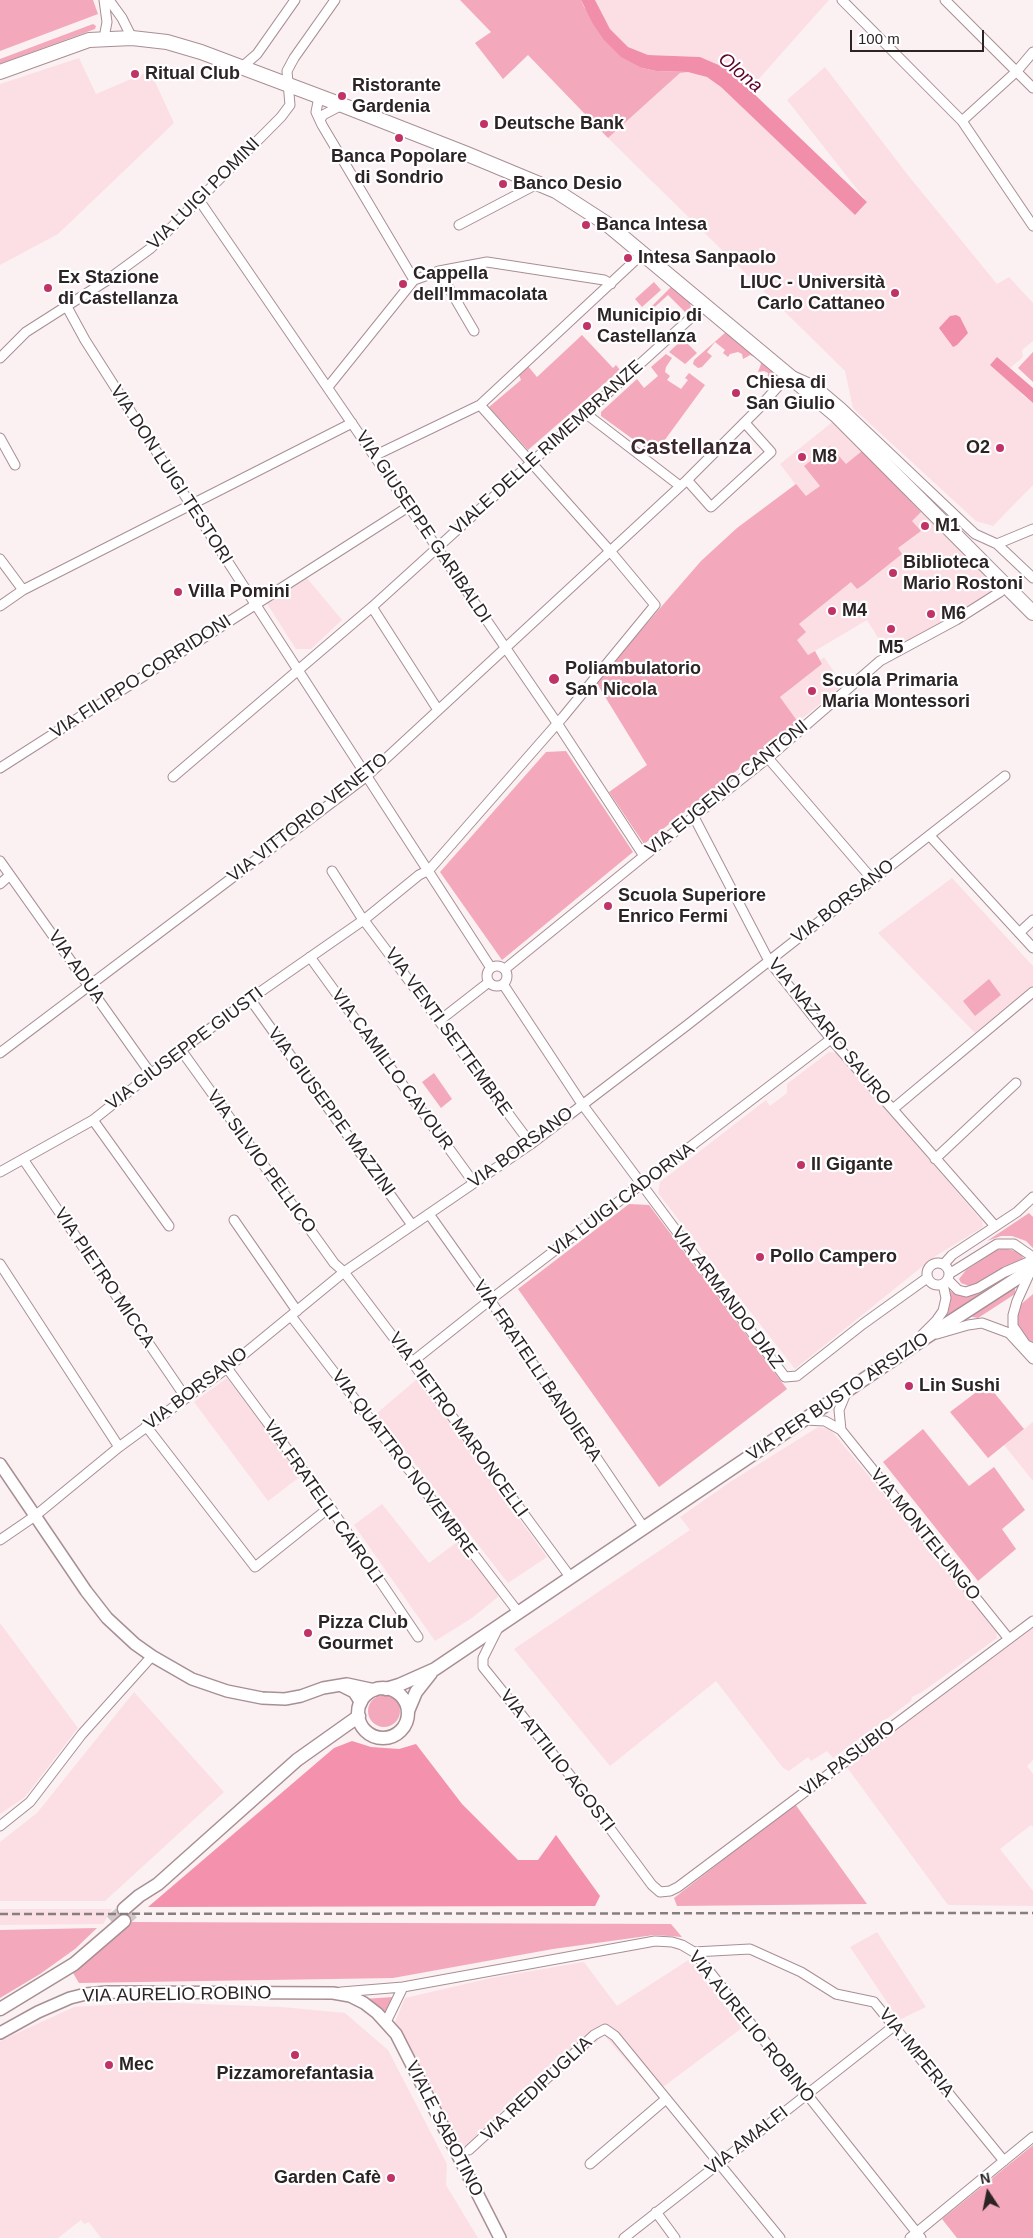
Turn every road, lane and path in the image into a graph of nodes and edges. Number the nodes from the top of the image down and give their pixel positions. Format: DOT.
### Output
graph roads {
  1 [pos="104,0"];
  2 [pos="109,0"];
  3 [pos="295,0"];
  4 [pos="335,0"];
  5 [pos="842,0"];
  6 [pos="945,0"];
  7 [pos="104,38"];
  8 [pos="132,38"];
  9 [pos="1033,52"];
  10 [pos="242,67"];
  11 [pos="1017,71"];
  12 [pos="0,72"];
  13 [pos="289,86"];
  14 [pos="1033,88"];
  15 [pos="319,97"];
  16 [pos="342,106"];
  17 [pos="320,120"];
  18 [pos="962,121"];
  19 [pos="539,183"];
  20 [pos="199,200"];
  21 [pos="459,225"];
  22 [pos="1033,226"];
  23 [pos="642,254"];
  24 [pos="439,271"];
  25 [pos="414,280"];
  26 [pos="612,284"];
  27 [pos="706,305"];
  28 [pos="67,307"];
  29 [pos="474,331"];
  30 [pos="0,358"];
  31 [pos="789,374"];
  32 [pos="328,387"];
  33 [pos="480,405"];
  34 [pos="585,413"];
  35 [pos="836,414"];
  36 [pos="352,423"];
  37 [pos="745,423"];
  38 [pos="862,428"];
  39 [pos="0,438"];
  40 [pos="374,456"];
  41 [pos="532,463"];
  42 [pos="15,465"];
  43 [pos="684,483"];
  44 [pos="191,503"];
  45 [pos="408,507"];
  46 [pos="1033,529"];
  47 [pos="997,544"];
  48 [pos="436,548"];
  49 [pos="610,551"];
  50 [pos="0,559"];
  51 [pos="1033,578"];
  52 [pos="1006,585"];
  53 [pos="23,590"];
  54 [pos="254,604"];
  55 [pos="0,606"];
  56 [pos="372,607"];
  57 [pos="1033,613"];
  58 [pos="506,646"];
  59 [pos="298,669"];
  60 [pos="438,710"];
  61 [pos="558,723"];
  62 [pos="768,758"];
  63 [pos="0,768"];
  64 [pos="367,776"];
  65 [pos="1005,776"];
  66 [pos="173,777"];
  67 [pos="694,817"];
  68 [pos="930,836"];
  69 [pos="644,856"];
  70 [pos="0,861"];
  71 [pos="429,870"];
  72 [pos="332,872"];
  73 [pos="10,875"];
  74 [pos="872,879"];
  75 [pos="0,884"];
  76 [pos="365,919"];
  77 [pos="1033,920"];
  78 [pos="1019,934"];
  79 [pos="1033,948"];
  80 [pos="310,957"];
  81 [pos="769,961"];
  82 [pos="490,968"];
  83 [pos="505,969"];
  84 [pos="489,982"];
  85 [pos="503,984"];
  86 [pos="89,985"];
  87 [pos="1033,992"];
  88 [pos="250,999"];
  89 [pos="439,1021"];
  90 [pos="831,1039"];
  91 [pos="181,1050"];
  92 [pos="0,1053"];
  93 [pos="151,1074"];
  94 [pos="1016,1083"];
  95 [pos="582,1104"];
  96 [pos="893,1110"];
  97 [pos="93,1120"];
  98 [pos="531,1144"];
  99 [pos="23,1159"];
  100 [pos="935,1159"];
  101 [pos="0,1172"];
  102 [pos="474,1184"];
  103 [pos="642,1185"];
  104 [pos="1033,1197"];
  105 [pos="429,1214"];
  106 [pos="234,1220"];
  107 [pos="412,1225"];
  108 [pos="169,1226"];
  109 [pos="995,1226"];
  110 [pos="1032,1263"];
  111 [pos="0,1264"];
  112 [pos="944,1264"];
  113 [pos="344,1272"];
  114 [pos="927,1278"];
  115 [pos="947,1279"];
  116 [pos="490,1300"];
  117 [pos="294,1313"];
  118 [pos="925,1338"];
  119 [pos="1033,1348"];
  120 [pos="1033,1359"];
  121 [pos="893,1361"];
  122 [pos="412,1362"];
  123 [pos="227,1368"];
  124 [pos="846,1392"];
  125 [pos="186,1398"];
  126 [pos="805,1420"];
  127 [pos="146,1426"];
  128 [pos="841,1430"];
  129 [pos="119,1446"];
  130 [pos="0,1464"];
  131 [pos="330,1507"];
  132 [pos="35,1516"];
  133 [pos="644,1528"];
  134 [pos="0,1540"];
  135 [pos="571,1578"];
  136 [pos="518,1612"];
  137 [pos="1033,1622"];
  138 [pos="500,1624"];
  139 [pos="418,1637"];
  140 [pos="1009,1639"];
  141 [pos="152,1656"];
  142 [pos="435,1669"];
  143 [pos="338,1685"];
  144 [pos="381,1689"];
  145 [pos="361,1703"];
  146 [pos="408,1711"];
  147 [pos="358,1716"];
  148 [pos="366,1732"];
  149 [pos="328,1740"];
  150 [pos="0,1826"];
  151 [pos="158,1884"];
  152 [pos="660,1892"];
  153 [pos="137,1909"];
  154 [pos="694,1952"];
  155 [pos="403,1987"];
  156 [pos="333,1993"];
  157 [pos="0,2009"];
  158 [pos="386,2022"];
  159 [pos="894,2026"];
  160 [pos="0,2033"];
  161 [pos="806,2094"];
  162 [pos="666,2099"];
  163 [pos="1033,2137"];
  164 [pos="469,2150"];
  165 [pos="1004,2161"];
  166 [pos="719,2162"];
  167 [pos="590,2164"];
  168 [pos="656,2212"];
  169 [pos="916,2236"];
  170 [pos="500,2238"];
  171 [pos="624,2238"];
  172 [pos="675,2238"];
  173 [pos="780,2238"];
  1 -- 7 [label="street"];
  2 -- 8 [label="street"];
  3 -- 10 [label="street"];
  4 -- 13 [label="street, VIA LUIGI POMINI"];
  5 -- 18 [label="street"];
  6 -- 11 [label="street"];
  7 -- 8 [label="main road"];
  7 -- 12 [label="main road"];
  8 -- 10 [label="main road"];
  9 -- 11 [label="street"];
  10 -- 13 [label="main road"];
  11 -- 14 [label="street"];
  11 -- 18 [label="street"];
  13 -- 15 [label="main road"];
  13 -- 20 [label="street, VIA LUIGI POMINI"];
  15 -- 16 [label="main road"];
  15 -- 17 [label="street"];
  16 -- 17 [label="street"];
  16 -- 19 [label="main road"];
  17 -- 25 [label="street"];
  18 -- 22 [label="street"];
  19 -- 21 [label="street"];
  19 -- 23 [label="main road"];
  20 -- 28 [label="street, VIA LUIGI POMINI"];
  20 -- 32 [label="street, VIA GIUSEPPE GARIBALDI"];
  23 -- 26 [label="street"];
  23 -- 27 [label="main road"];
  24 -- 25 [label="street"];
  24 -- 26 [label="street"];
  24 -- 29 [label="street"];
  25 -- 32 [label="street"];
  26 -- 33 [label="street"];
  27 -- 31 [label="main road"];
  27 -- 34 [label="street, VIALE DELLE RIMEMBRANZE"];
  28 -- 30 [label="street, VIA LUIGI POMINI"];
  28 -- 44 [label="street, VIA DON LUIGI TESTORI"];
  31 -- 35 [label="main road"];
  31 -- 37 [label="street, VIA VITTORIO VENETO"];
  31 -- 38 [label="street"];
  32 -- 36 [label="street, VIA GIUSEPPE GARIBALDI"];
  33 -- 40 [label="street"];
  33 -- 41 [label="street"];
  34 -- 41 [label="street, VIALE DELLE RIMEMBRANZE"];
  34 -- 43 [label="street"];
  35 -- 38 [label="street"];
  35 -- 52 [label="main road"];
  36 -- 40 [label="street, VIA GIUSEPPE GARIBALDI"];
  36 -- 44 [label="street"];
  37 -- 43 [label="street, VIA VITTORIO VENETO"];
  37 -- 43 [label="street"];
  38 -- 47 [label="street"];
  39 -- 42 [label="street"];
  40 -- 45 [label="street, VIA GIUSEPPE GARIBALDI"];
  41 -- 48 [label="street, VIALE DELLE RIMEMBRANZE"];
  41 -- 49 [label="street"];
  43 -- 49 [label="street, VIA VITTORIO VENETO"];
  44 -- 53 [label="street"];
  44 -- 54 [label="street, VIA DON LUIGI TESTORI"];
  45 -- 48 [label="street, VIA GIUSEPPE GARIBALDI"];
  45 -- 54 [label="street, VIA FILIPPO CORRIDONI"];
  46 -- 47 [label="street"];
  47 -- 51 [label="street"];
  48 -- 56 [label="street, VIALE DELLE RIMEMBRANZE"];
  48 -- 58 [label="street, VIA GIUSEPPE GARIBALDI"];
  49 -- 58 [label="street, VIA VITTORIO VENETO"];
  49 -- 61 [label="street, VIA GIUSEPPE GIUSTI"];
  50 -- 53 [label="street"];
  52 -- 57 [label="main road"];
  52 -- 62 [label="street, VIA EUGENIO CANTONI"];
  53 -- 55 [label="street"];
  54 -- 59 [label="street, VIA DON LUIGI TESTORI"];
  54 -- 63 [label="street, VIA FILIPPO CORRIDONI"];
  56 -- 59 [label="street, VIALE DELLE RIMEMBRANZE"];
  56 -- 60 [label="street"];
  58 -- 60 [label="street, VIA VITTORIO VENETO"];
  58 -- 61 [label="street, VIA GIUSEPPE GARIBALDI"];
  59 -- 64 [label="street, VIA DON LUIGI TESTORI"];
  59 -- 66 [label="street, VIALE DELLE RIMEMBRANZE"];
  60 -- 64 [label="street, VIA VITTORIO VENETO"];
  61 -- 69 [label="street, VIA GIUSEPPE GARIBALDI"];
  61 -- 71 [label="street, VIA GIUSEPPE GIUSTI"];
  62 -- 67 [label="street, VIA EUGENIO CANTONI"];
  62 -- 74 [label="street"];
  64 -- 71 [label="street, VIA DON LUIGI TESTORI"];
  64 -- 86 [label="street, VIA VITTORIO VENETO"];
  65 -- 68 [label="street, VIA BORSANO"];
  67 -- 69 [label="street, VIA EUGENIO CANTONI"];
  67 -- 81 [label="street, VIA NAZARIO SAURO"];
  68 -- 74 [label="street, VIA BORSANO"];
  68 -- 78 [label="street"];
  69 -- 83 [label="street, VIA EUGENIO CANTONI"];
  70 -- 73 [label="street, VIA ADUA"];
  71 -- 76 [label="street, VIA GIUSEPPE GIUSTI"];
  71 -- 82 [label="street, VIA DON LUIGI TESTORI"];
  72 -- 76 [label="street"];
  73 -- 75 [label="street"];
  73 -- 86 [label="street, VIA ADUA"];
  74 -- 81 [label="street, VIA BORSANO"];
  76 -- 80 [label="street, VIA GIUSEPPE GIUSTI"];
  76 -- 89 [label="street, VIA VENTI SETTEMBRE"];
  77 -- 78 [label="street"];
  78 -- 79 [label="street"];
  80 -- 88 [label="street, VIA GIUSEPPE GIUSTI"];
  80 -- 102 [label="street, VIA CAMILLO CAVOUR"];
  81 -- 90 [label="street, VIA NAZARIO SAURO"];
  81 -- 95 [label="street, VIA BORSANO"];
  82 -- 83 [label="street"];
  82 -- 84 [label="street"];
  83 -- 85 [label="street"];
  84 -- 85 [label="street"];
  84 -- 89 [label="street"];
  85 -- 95 [label="street"];
  86 -- 92 [label="street, VIA VITTORIO VENETO"];
  86 -- 93 [label="street, VIA ADUA"];
  87 -- 96 [label="street"];
  88 -- 91 [label="street, VIA GIUSEPPE GIUSTI"];
  88 -- 107 [label="street, VIA GIUSEPPE MAZZINI"];
  89 -- 98 [label="street, VIA VENTI SETTEMBRE"];
  90 -- 96 [label="street, VIA NAZARIO SAURO"];
  90 -- 103 [label="street, VIA LUIGI CADORNA"];
  91 -- 93 [label="street, VIA GIUSEPPE GIUSTI"];
  91 -- 113 [label="street, VIA SILVIO PELLICO"];
  93 -- 97 [label="street, VIA GIUSEPPE GIUSTI"];
  94 -- 100 [label="street"];
  95 -- 98 [label="street, VIA BORSANO"];
  95 -- 103 [label="street, VIA ARMANDO DIAZ"];
  96 -- 100 [label="street, VIA NAZARIO SAURO"];
  97 -- 99 [label="street, VIA GIUSEPPE GIUSTI"];
  97 -- 108 [label="street"];
  98 -- 102 [label="street, VIA BORSANO"];
  99 -- 101 [label="street, VIA GIUSEPPE GIUSTI"];
  99 -- 125 [label="street, VIA PIETRO MICCA"];
  100 -- 109 [label="street, VIA NAZARIO SAURO"];
  102 -- 105 [label="street, VIA BORSANO"];
  103 -- 114 [label="street, VIA ARMANDO DIAZ"];
  103 -- 116 [label="street, VIA LUIGI CADORNA"];
  104 -- 109 [label="street"];
  105 -- 107 [label="street, VIA BORSANO"];
  105 -- 116 [label="street, VIA FRATELLI BANDIERA"];
  106 -- 117 [label="street, VIA QUATTRO NOVEMBRE"];
  107 -- 113 [label="street, VIA BORSANO"];
  109 -- 112 [label="street"];
  110 -- 115 [label="street"];
  110 -- 115 [label="street"];
  110 -- 118 [label="main road, VIA PER BUSTO ARSIZIO"];
  110 -- 119 [label="street"];
  111 -- 129 [label="street"];
  112 -- 114 [label="street"];
  112 -- 115 [label="street"];
  113 -- 117 [label="street, VIA BORSANO"];
  113 -- 122 [label="street, VIA PIETRO MARONCELLI"];
  114 -- 115 [label="street"];
  115 -- 121 [label="street"];
  116 -- 122 [label="street, VIA LUIGI CADORNA"];
  116 -- 133 [label="street, VIA FRATELLI BANDIERA"];
  117 -- 123 [label="street, VIA BORSANO"];
  117 -- 136 [label="street, VIA QUATTRO NOVEMBRE"];
  118 -- 120 [label="street"];
  118 -- 121 [label="main road, VIA PER BUSTO ARSIZIO"];
  121 -- 124 [label="main road, VIA PER BUSTO ARSIZIO"];
  122 -- 135 [label="street, VIA PIETRO MARONCELLI"];
  123 -- 125 [label="street, VIA BORSANO"];
  123 -- 131 [label="street, VIA FRATELLI CAIROLI"];
  124 -- 126 [label="main road, VIA PER BUSTO ARSIZIO"];
  124 -- 128 [label="street"];
  125 -- 127 [label="street, VIA BORSANO"];
  126 -- 128 [label="street, VIA MONTELUNGO"];
  126 -- 133 [label="main road, VIA PER BUSTO ARSIZIO"];
  127 -- 129 [label="street, VIA BORSANO"];
  127 -- 131 [label="street"];
  128 -- 140 [label="street, VIA MONTELUNGO"];
  129 -- 132 [label="street, VIA BORSANO"];
  130 -- 132 [label="street"];
  131 -- 139 [label="street, VIA FRATELLI CAIROLI"];
  132 -- 134 [label="street, VIA BORSANO"];
  132 -- 141 [label="street"];
  133 -- 135 [label="main road, VIA PER BUSTO ARSIZIO"];
  135 -- 136 [label="main road, VIA PER BUSTO ARSIZIO"];
  136 -- 138 [label="main road, VIA PER BUSTO ARSIZIO"];
  137 -- 140 [label="street, VIA PASUBIO"];
  138 -- 142 [label="main road, VIA PER BUSTO ARSIZIO"];
  138 -- 152 [label="street, VIA ATTILIO AGOSTI"];
  140 -- 152 [label="street, VIA PASUBIO"];
  141 -- 143 [label="street"];
  141 -- 150 [label="street"];
  142 -- 144 [label="main road"];
  142 -- 146 [label="main road"];
  143 -- 144 [label="street"];
  143 -- 145 [label="street"];
  144 -- 145 [label="main road"];
  144 -- 146 [label="main road"];
  145 -- 147 [label="main road"];
  146 -- 148 [label="main road"];
  147 -- 148 [label="main road"];
  147 -- 149 [label="main road"];
  148 -- 149 [label="main road"];
  149 -- 151 [label="main road"];
  151 -- 153 [label="main road"];
  151 -- 157 [label="main road"];
  154 -- 155 [label="street, VIA AURELIO ROBINO"];
  154 -- 159 [label="street, VIA IMPERIA"];
  154 -- 161 [label="street, VIA AURELIO ROBINO"];
  155 -- 156 [label="street, VIA AURELIO ROBINO"];
  155 -- 158 [label="street"];
  156 -- 158 [label="street, VIA AURELIO ROBINO"];
  156 -- 160 [label="street, VIA AURELIO ROBINO"];
  158 -- 170 [label="street, VIALE SABOTINO"];
  159 -- 161 [label="street, VIA AMALFI"];
  159 -- 165 [label="street, VIA IMPERIA"];
  161 -- 166 [label="street, VIA AMALFI"];
  161 -- 169 [label="street, VIA AURELIO ROBINO"];
  162 -- 164 [label="street, VIA REDIPUGLIA"];
  162 -- 166 [label="street"];
  162 -- 167 [label="street"];
  163 -- 165 [label="street"];
  165 -- 169 [label="street"];
  166 -- 168 [label="street, VIA AMALFI"];
  166 -- 173 [label="street"];
  168 -- 171 [label="street, VIA AMALFI"];
  168 -- 172 [label="street"];
}
